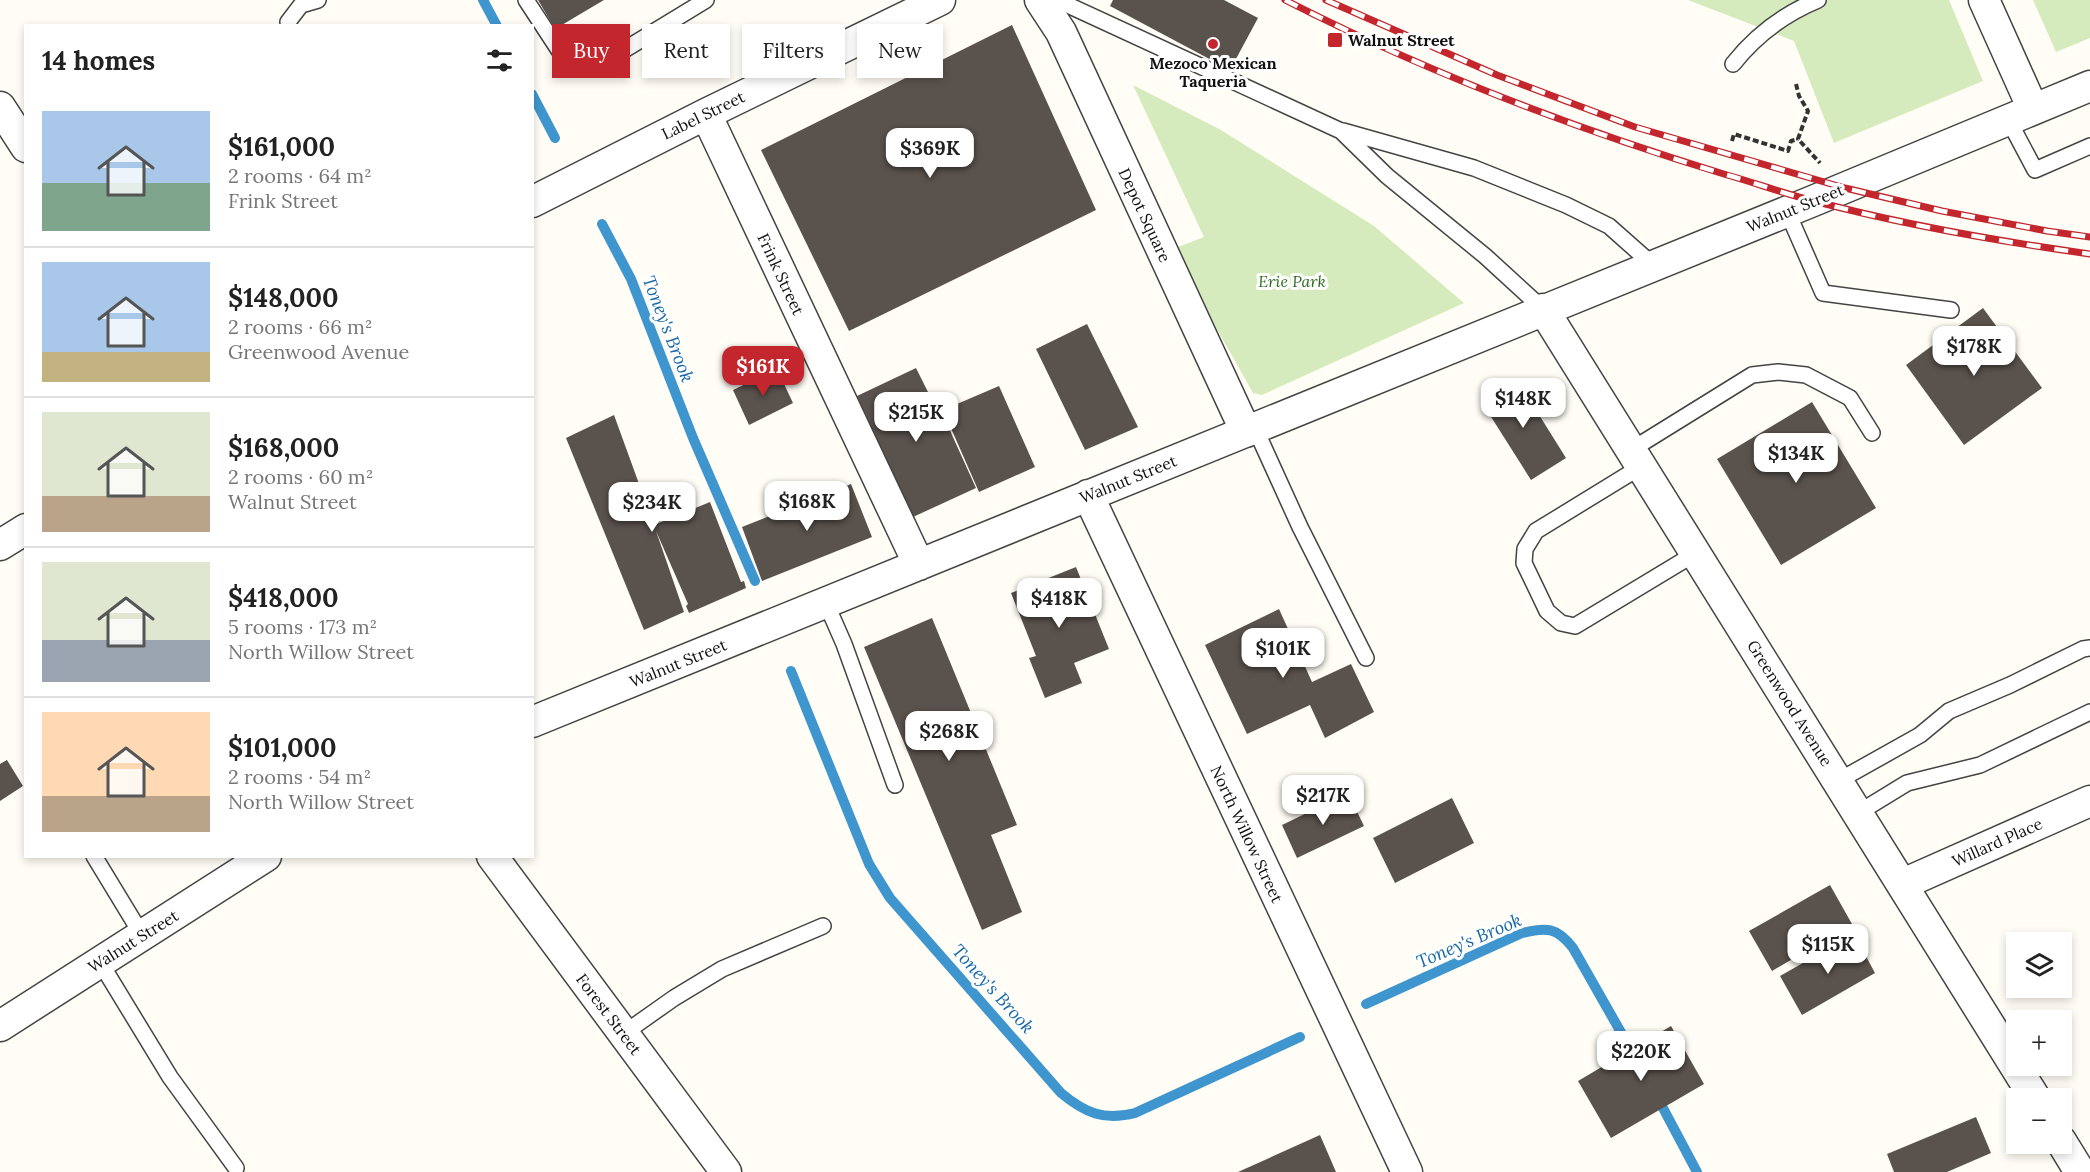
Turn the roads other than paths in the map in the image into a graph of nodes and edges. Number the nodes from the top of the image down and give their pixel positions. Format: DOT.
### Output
graph roads {
  1 [pos="318,0"];
  2 [pos="526,0"];
  3 [pos="706,0"];
  4 [pos="940,0"];
  5 [pos="1040,0"];
  6 [pos="1057,0"];
  7 [pos="1818,0"];
  8 [pos="1984,0"];
  9 [pos="288,24"];
  10 [pos="1733,64"];
  11 [pos="2090,86"];
  12 [pos="0,107"];
  13 [pos="706,114"];
  14 [pos="2021,114"];
  15 [pos="1341,131"];
  16 [pos="24,144"];
  17 [pos="2090,146"];
  18 [pos="534,201"];
  19 [pos="1787,211"];
  20 [pos="1653,265"];
  21 [pos="1543,309"];
  22 [pos="1951,310"];
  23 [pos="1250,430"];
  24 [pos="1872,434"];
  25 [pos="1637,458"];
  26 [pos="1088,495"];
  27 [pos="24,530"];
  28 [pos="0,545"];
  29 [pos="1696,553"];
  30 [pos="919,565"];
  31 [pos="826,603"];
  32 [pos="2090,648"];
  33 [pos="1366,658"];
  34 [pos="2090,712"];
  35 [pos="534,721"];
  36 [pos="1838,781"];
  37 [pos="895,785"];
  38 [pos="2090,801"];
  39 [pos="1858,813"];
  40 [pos="95,858"];
  41 [pos="263,858"];
  42 [pos="493,858"];
  43 [pos="1903,884"];
  44 [pos="823,926"];
  45 [pos="142,935"];
  46 [pos="100,962"];
  47 [pos="0,1026"];
  48 [pos="623,1034"];
  49 [pos="2029,1088"];
  50 [pos="2069,1154"];
  51 [pos="236,1168"];
  52 [pos="724,1171"];
  53 [pos="1407,1172"];
  54 [pos="2080,1172"];
  1 -- 9 [label="lane"];
  2 -- 3 [label="lane"];
  4 -- 13 [label="street, Label Street"];
  5 -- 23 [label="street, Depot Square"];
  6 -- 15 [label="lane"];
  7 -- 10 [label="lane"];
  8 -- 14 [label="street"];
  11 -- 14 [label="street, Walnut Street"];
  12 -- 16 [label="street"];
  13 -- 18 [label="street, Label Street"];
  13 -- 30 [label="street, Frink Street"];
  14 -- 17 [label="lane"];
  14 -- 19 [label="street, Walnut Street"];
  15 -- 20 [label="lane"];
  15 -- 21 [label="lane"];
  19 -- 20 [label="street, Walnut Street"];
  19 -- 22 [label="lane"];
  20 -- 21 [label="street, Walnut Street"];
  21 -- 23 [label="street, Walnut Street"];
  21 -- 25 [label="street, Greenwood Avenue"];
  23 -- 26 [label="street, Walnut Street"];
  23 -- 33 [label="lane"];
  24 -- 25 [label="lane"];
  25 -- 29 [label="street, Greenwood Avenue"];
  25 -- 29 [label="lane"];
  26 -- 30 [label="street, Walnut Street"];
  26 -- 53 [label="street, North Willow Street"];
  27 -- 28 [label="street"];
  29 -- 36 [label="street, Greenwood Avenue"];
  30 -- 31 [label="street, Walnut Street"];
  31 -- 35 [label="street, Walnut Street"];
  31 -- 37 [label="lane"];
  32 -- 36 [label="lane"];
  34 -- 39 [label="lane"];
  36 -- 39 [label="street, Greenwood Avenue"];
  38 -- 43 [label="street, Willard Place"];
  39 -- 43 [label="street, Greenwood Avenue"];
  40 -- 45 [label="lane"];
  41 -- 45 [label="street, Walnut Street"];
  42 -- 48 [label="street, Forest Street"];
  43 -- 49 [label="street, Greenwood Avenue"];
  44 -- 48 [label="lane"];
  45 -- 46 [label="street, Walnut Street"];
  46 -- 47 [label="street, Walnut Street"];
  46 -- 51 [label="lane"];
  48 -- 52 [label="street, Forest Street"];
  50 -- 54 [label="street"];
}
